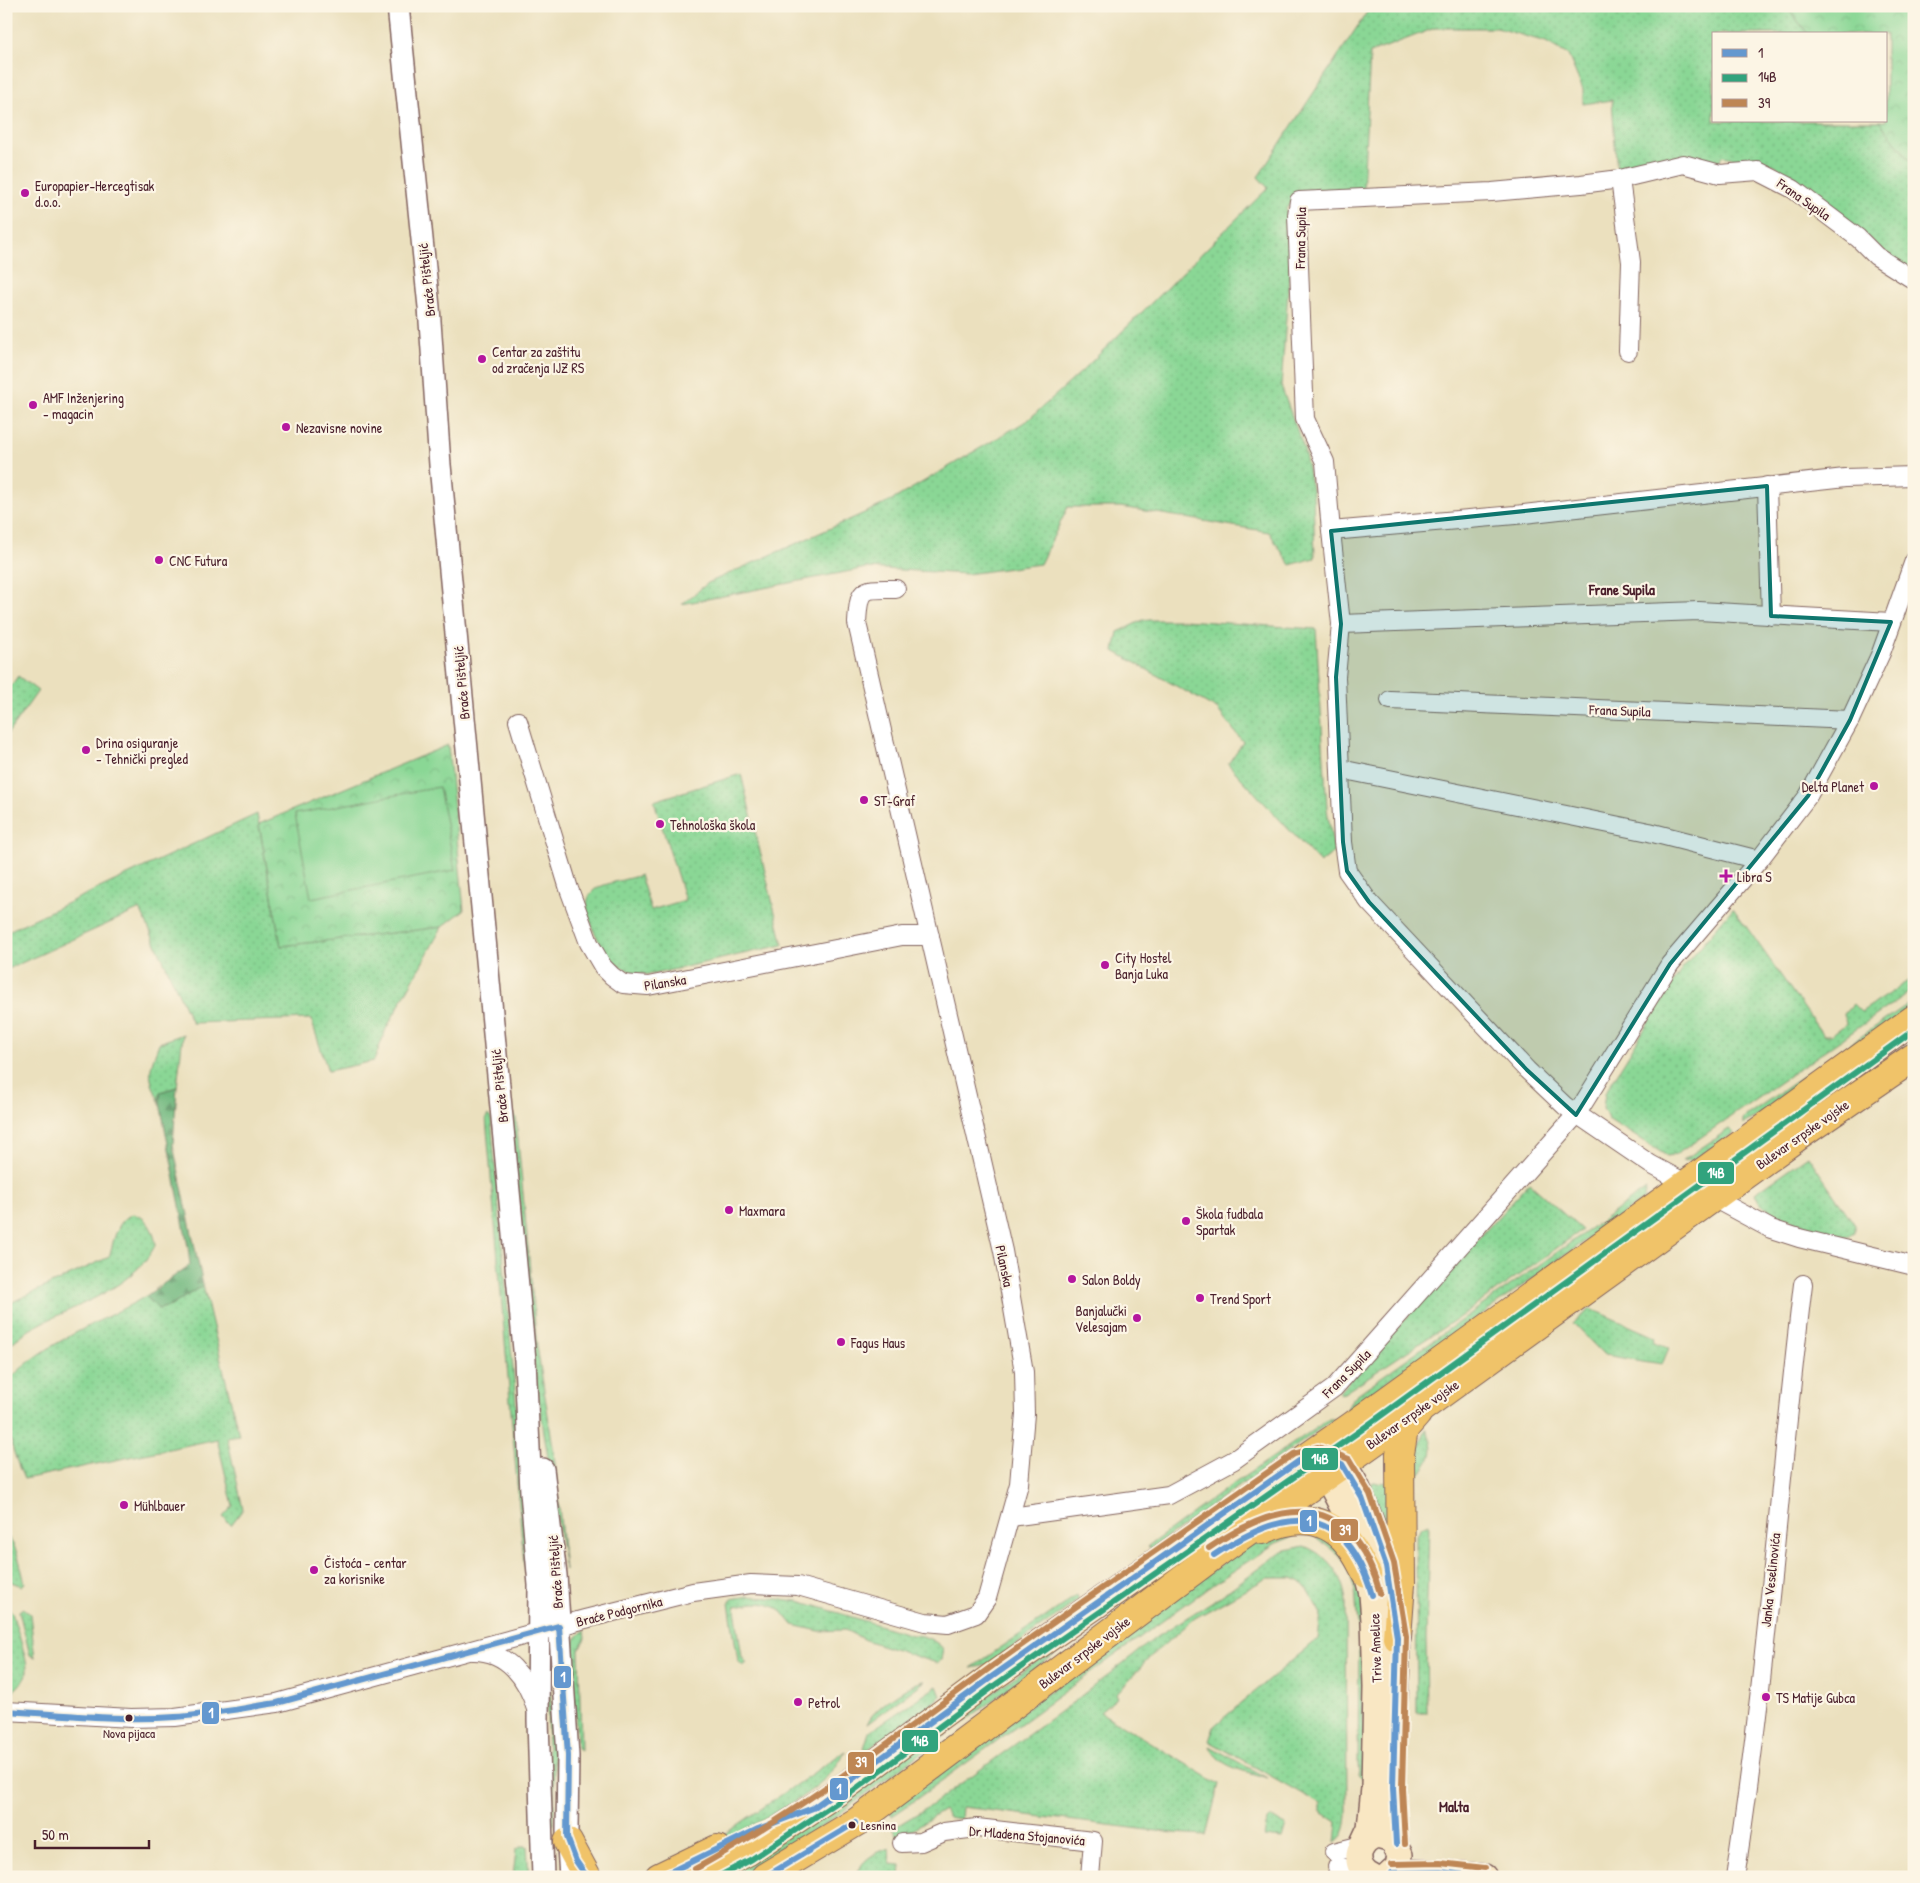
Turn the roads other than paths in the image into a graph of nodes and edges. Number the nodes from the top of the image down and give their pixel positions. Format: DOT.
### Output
graph roads {
  1 [pos="398,6"];
  2 [pos="1620,179"];
  3 [pos="1914,280"];
  4 [pos="1628,351"];
  5 [pos="1914,476"];
  6 [pos="1767,486"];
  7 [pos="1330,531"];
  8 [pos="1914,561"];
  9 [pos="896,589"];
  10 [pos="1771,616"];
  11 [pos="1891,622"];
  12 [pos="1341,624"];
  13 [pos="1390,700"];
  14 [pos="1850,720"];
  15 [pos="518,721"];
  16 [pos="1340,770"];
  17 [pos="1759,860"];
  18 [pos="930,936"];
  19 [pos="1914,1019"];
  20 [pos="1914,1057"];
  21 [pos="1576,1115"];
  22 [pos="1684,1184"];
  23 [pos="1712,1198"];
  24 [pos="1914,1266"];
  25 [pos="1803,1284"];
  26 [pos="525,1360"];
  27 [pos="1423,1408"];
  28 [pos="1340,1434"];
  29 [pos="1299,1461"];
  30 [pos="1331,1465"];
  31 [pos="1011,1517"];
  32 [pos="1221,1550"];
  33 [pos="1367,1574"];
  34 [pos="987,1598"];
  35 [pos="559,1626"];
  36 [pos="538,1632"];
  37 [pos="1397,1637"];
  38 [pos="459,1652"];
  39 [pos="6,1711"];
  40 [pos="538,1720"];
  41 [pos="813,1808"];
  42 [pos="568,1842"];
  43 [pos="902,1843"];
  44 [pos="1362,1845"];
  45 [pos="1384,1869"];
  46 [pos="543,1877"];
  47 [pos="570,1877"];
  48 [pos="587,1877"];
  49 [pos="659,1877"];
  50 [pos="699,1877"];
  51 [pos="765,1877"];
  52 [pos="1090,1877"];
  53 [pos="1484,1877"];
  54 [pos="1736,1877"];
  1 -- 26 [label="street, Braće Pišteljić"];
  2 -- 3 [label="street, Frana Supila"];
  2 -- 4 [label="street"];
  2 -- 7 [label="street, Frana Supila"];
  5 -- 6 [label="street"];
  6 -- 7 [label="street"];
  6 -- 10 [label="street"];
  7 -- 12 [label="street, Frana Supila"];
  8 -- 11 [label="street, Frana Supila"];
  9 -- 18 [label="street, Pilanska"];
  10 -- 11 [label="street"];
  10 -- 12 [label="street"];
  11 -- 14 [label="street, Frana Supila"];
  12 -- 16 [label="street, Frana Supila"];
  13 -- 14 [label="street, Frana Supila"];
  14 -- 17 [label="street, Frana Supila"];
  15 -- 18 [label="street, Pilanska"];
  16 -- 17 [label="street"];
  16 -- 21 [label="street, Frana Supila"];
  17 -- 21 [label="street, Frana Supila"];
  18 -- 31 [label="street, Pilanska"];
  19 -- 22 [label="main road, Bulevar srpske vojske"];
  20 -- 23 [label="main road, Bulevar srpske vojske"];
  21 -- 22 [label="street, Frana Supila"];
  21 -- 31 [label="street, Frana Supila"];
  22 -- 23 [label="street, Frana Supila"];
  22 -- 28 [label="main road, Bulevar srpske vojske"];
  23 -- 24 [label="street, Frana Supila"];
  23 -- 27 [label="main road, Bulevar srpske vojske"];
  25 -- 54 [label="street, Janka Veselinovića"];
  26 -- 35 [label="street, Braće Pišteljić"];
  26 -- 36 [label="street, Braće Pišteljić"];
  27 -- 30 [label="main road, Bulevar srpske vojske"];
  27 -- 37 [label="main road"];
  28 -- 29 [label="main road, Bulevar srpske vojske"];
  28 -- 30 [label="main road"];
  29 -- 30 [label="main road"];
  29 -- 41 [label="main road, Bulevar srpske vojske"];
  30 -- 32 [label="main road, Bulevar srpske vojske"];
  30 -- 33 [label="main road, Trive Amelice"];
  30 -- 37 [label="main road, Trive Amelice"];
  31 -- 34 [label="street, Pilanska"];
  32 -- 33 [label="main road"];
  32 -- 51 [label="main road, Bulevar srpske vojske"];
  33 -- 44 [label="main road, Trive Amelice"];
  34 -- 35 [label="street, Braće Podgornika"];
  35 -- 36 [label="street, Braće Podgornika"];
  35 -- 42 [label="street, Braće Pišteljić"];
  36 -- 38 [label="street, Braće Podgornika"];
  36 -- 40 [label="street, Braće Pišteljić"];
  37 -- 45 [label="main road, Trive Amelice"];
  38 -- 39 [label="street, Braće Podgornika"];
  38 -- 40 [label="street"];
  40 -- 46 [label="street, Braće Pišteljić"];
  41 -- 49 [label="main road"];
  41 -- 50 [label="main road, Bulevar srpske vojske"];
  42 -- 47 [label="street, Braće Pišteljić"];
  42 -- 48 [label="main road"];
  43 -- 52 [label="street, Dr Mladena Stojanovića"];
  44 -- 45 [label="main road"];
  44 -- 45 [label="main road"];
  44 -- 45 [label="street"];
  45 -- 53 [label="main road"];
}
